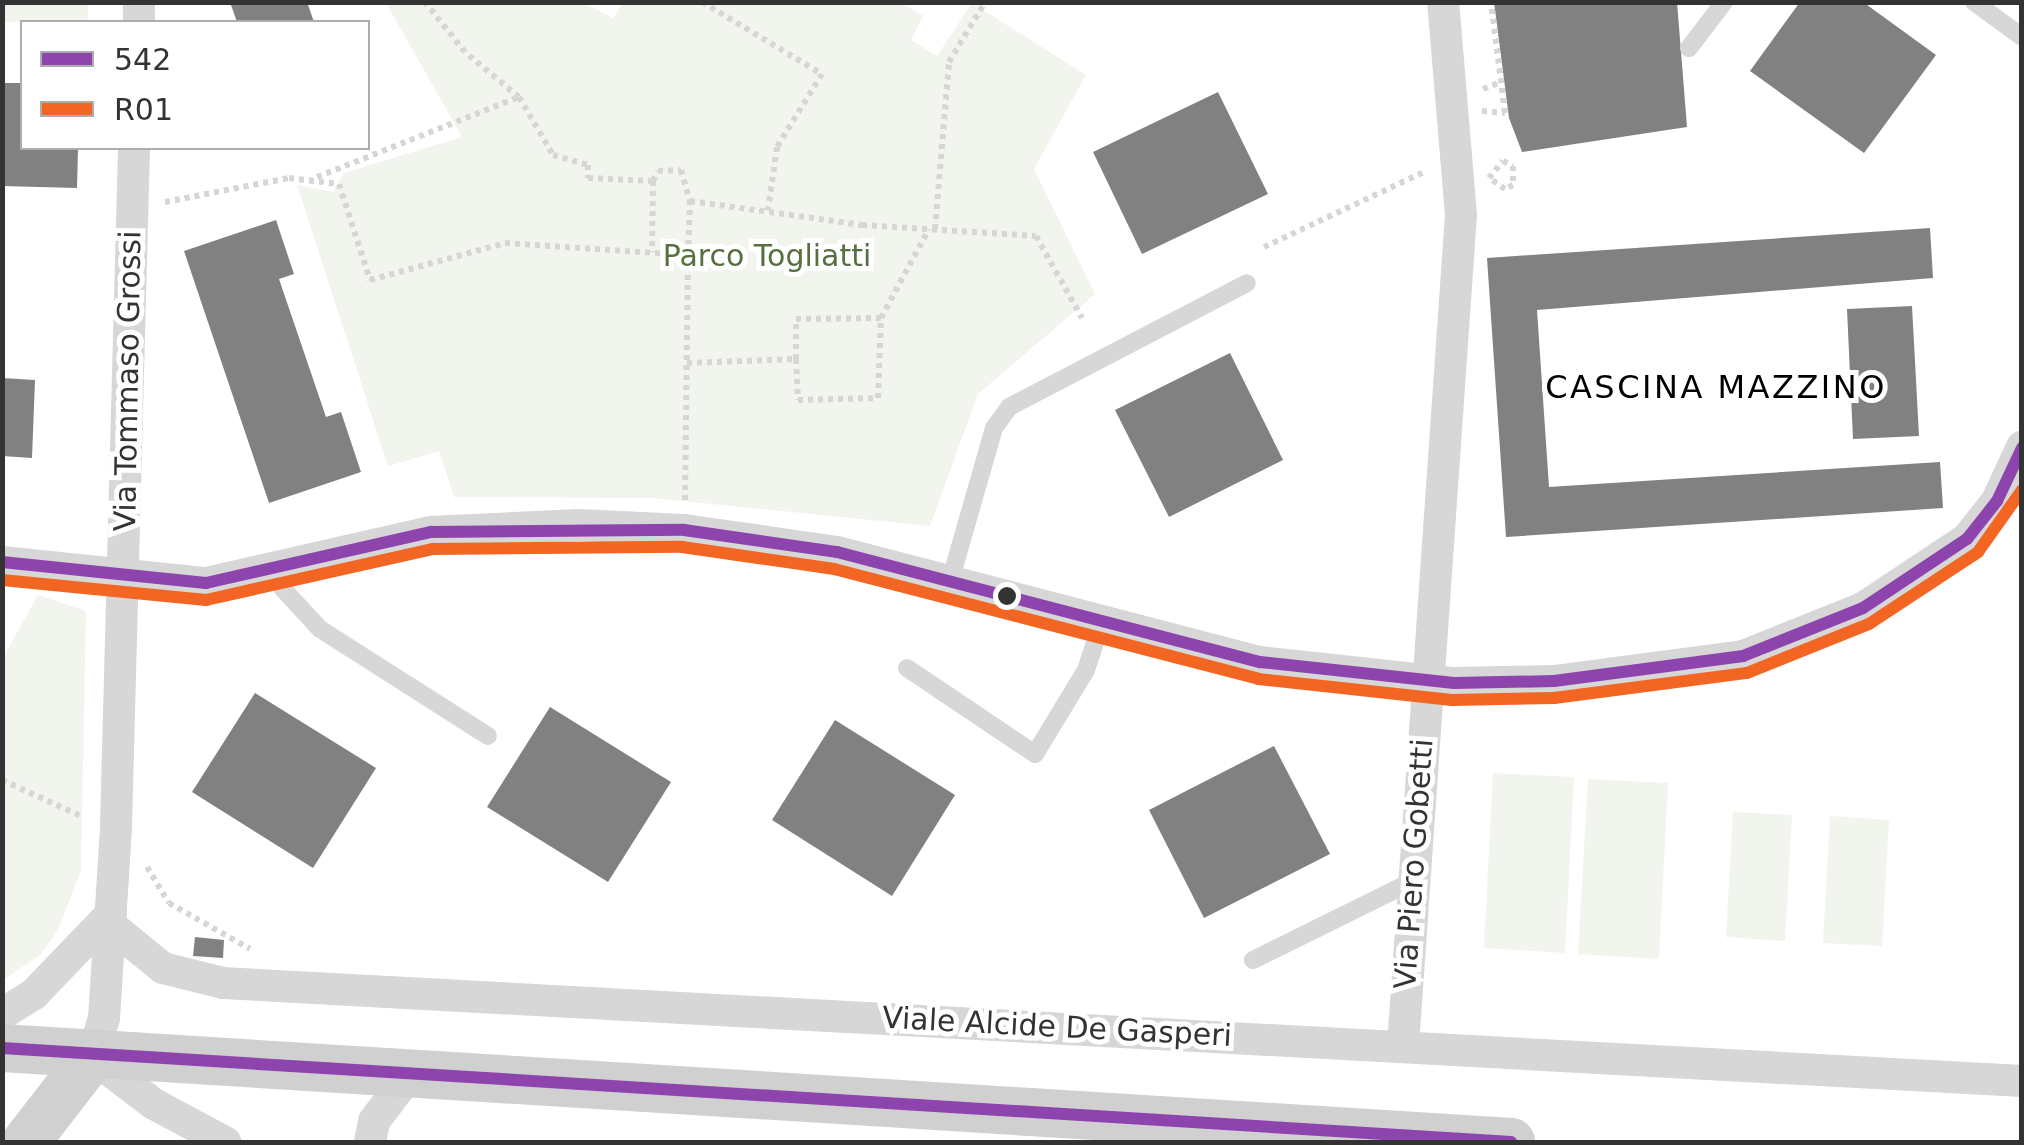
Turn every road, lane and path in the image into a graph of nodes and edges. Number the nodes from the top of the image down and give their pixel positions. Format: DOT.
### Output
graph roads {
  1 [pos="425,2"];
  2 [pos="702,2"];
  3 [pos="986,2"];
  4 [pos="1443,2"];
  5 [pos="1491,2"];
  6 [pos="1724,2"];
  7 [pos="1974,2"];
  8 [pos="2022,37"];
  9 [pos="1690,48"];
  10 [pos="519,97"];
  11 [pos="1504,113"];
  12 [pos="134,150"];
  13 [pos="1503,161"];
  14 [pos="1414,173"];
  15 [pos="316,178"];
  16 [pos="653,181"];
  17 [pos="690,201"];
  18 [pos="158,204"];
  19 [pos="768,210"];
  20 [pos="932,229"];
  21 [pos="1264,247"];
  22 [pos="652,252"];
  23 [pos="688,255"];
  24 [pos="1247,283"];
  25 [pos="881,318"];
  26 [pos="1082,318"];
  27 [pos="796,359"];
  28 [pos="687,363"];
  29 [pos="2022,447"];
  30 [pos="685,505"];
  31 [pos="2009,505"];
  32 [pos="2,562"];
  33 [pos="274,566"];
  34 [pos="124,575"];
  35 [pos="951,578"];
  36 [pos="1101,624"];
  37 [pos="907,668"];
  38 [pos="1426,681"];
  39 [pos="488,736"];
  40 [pos="2,780"];
  41 [pos="96,827"];
  42 [pos="144,859"];
  43 [pos="1413,881"];
  44 [pos="110,920"];
  45 [pos="265,950"];
  46 [pos="1253,960"];
  47 [pos="2,1014"];
  48 [pos="1403,1046"];
  49 [pos="2,1048"];
  50 [pos="92,1056"];
  51 [pos="407,1078"];
  52 [pos="2022,1082"];
  53 [pos="2,1131"];
  54 [pos="7,1142"];
  55 [pos="26,1142"];
  56 [pos="226,1142"];
  57 [pos="370,1142"];
  58 [pos="1511,1142"];
  1 -- 10 [label="path"];
  2 -- 19 [label="path"];
  3 -- 20 [label="path"];
  4 -- 38 [label="street, Via Piero Gobetti"];
  5 -- 11 [label="path"];
  6 -- 9 [label="lane"];
  7 -- 8 [label="lane"];
  10 -- 15 [label="path"];
  10 -- 16 [label="path"];
  12 -- 34 [label="street, Via Tommaso Grossi"];
  13 -- 13 [label="path"];
  14 -- 21 [label="path"];
  15 -- 18 [label="path"];
  15 -- 22 [label="path"];
  16 -- 17 [label="path"];
  16 -- 22 [label="path"];
  17 -- 19 [label="path"];
  17 -- 23 [label="path"];
  19 -- 20 [label="path"];
  20 -- 25 [label="path"];
  20 -- 26 [label="path"];
  22 -- 23 [label="path"];
  23 -- 28 [label="path"];
  24 -- 35 [label="lane"];
  25 -- 27 [label="path"];
  25 -- 27 [label="path"];
  27 -- 28 [label="path"];
  28 -- 30 [label="path"];
  29 -- 31 [label="street"];
  31 -- 38 [label="street"];
  32 -- 34 [label="street"];
  33 -- 34 [label="street"];
  33 -- 35 [label="street"];
  33 -- 39 [label="lane"];
  34 -- 44 [label="street, Via Tommaso Grossi"];
  35 -- 36 [label="street"];
  36 -- 37 [label="lane"];
  36 -- 38 [label="street"];
  38 -- 43 [label="street, Via Piero Gobetti"];
  40 -- 41 [label="path"];
  42 -- 45 [label="path"];
  43 -- 46 [label="lane"];
  43 -- 48 [label="street, Via Piero Gobetti"];
  44 -- 47 [label="street"];
  44 -- 48 [label="street, Viale Alcide De Gasperi"];
  44 -- 50 [label="street, Via Tommaso Grossi"];
  48 -- 52 [label="street, Viale Alcide De Gasperi"];
  49 -- 50 [label="street"];
  50 -- 51 [label="street"];
  50 -- 55 [label="street"];
  50 -- 56 [label="street"];
  51 -- 57 [label="street"];
  51 -- 58 [label="street"];
  53 -- 54 [label="street"];
}
